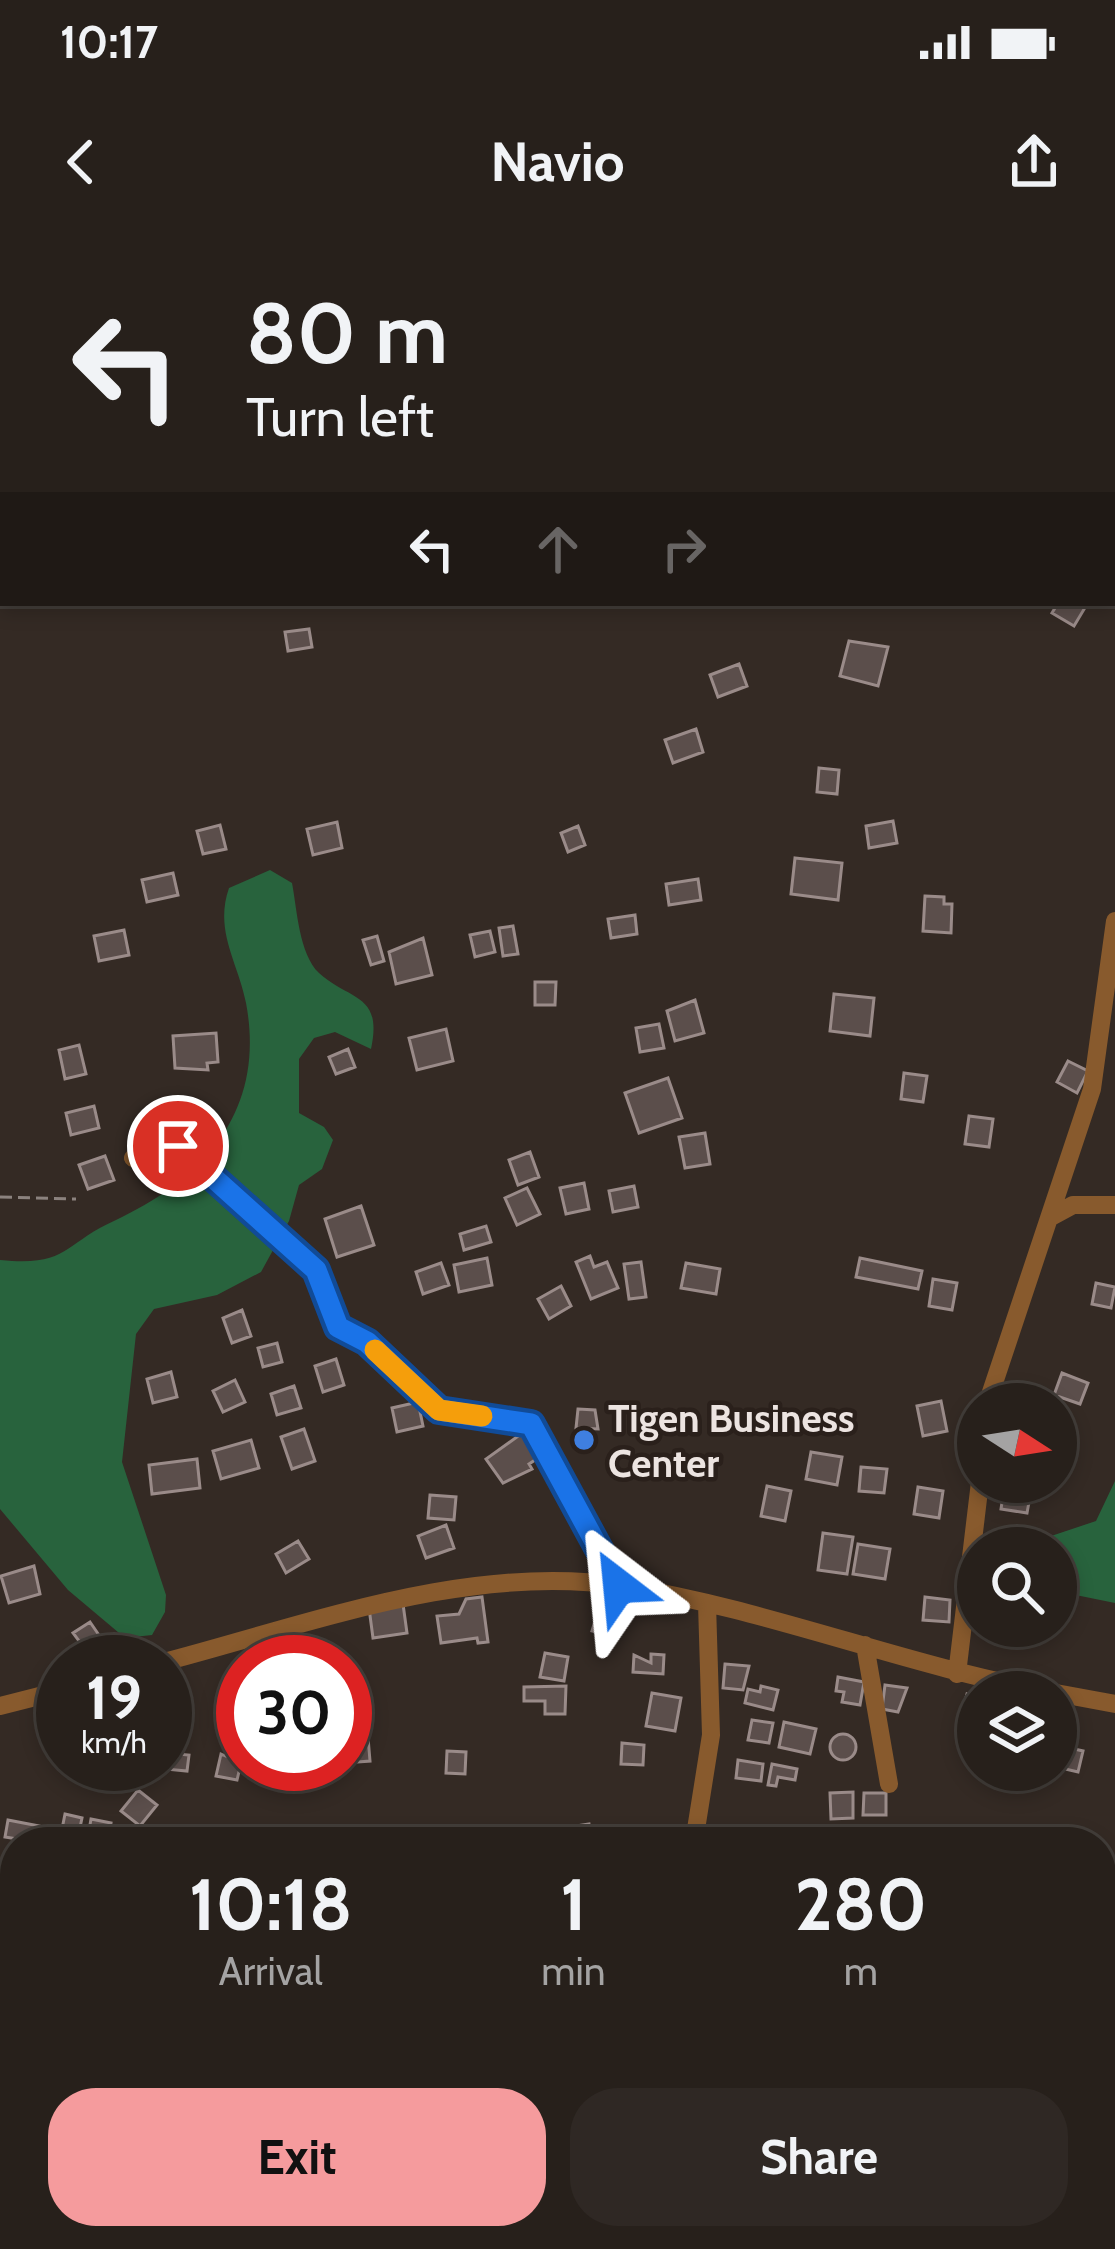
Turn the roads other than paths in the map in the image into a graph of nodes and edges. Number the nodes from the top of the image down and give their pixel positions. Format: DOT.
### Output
graph roads {
  1 [pos="1115,921"];
  2 [pos="1110,1020"];
  3 [pos="133,1158"];
  4 [pos="1115,1205"];
  5 [pos="1049,1218"];
  6 [pos="994,1383"];
  7 [pos="977,1503"];
  8 [pos="619,1586"];
  9 [pos="706,1604"];
  10 [pos="865,1645"];
  11 [pos="192,1654"];
  12 [pos="957,1671"];
  13 [pos="957,1674"];
  14 [pos="36,1697"];
  15 [pos="1077,1697"];
  16 [pos="1115,1704"];
  17 [pos="0,1706"];
  18 [pos="890,1784"];
  19 [pos="696,1827"];
  1 -- 2 [label="street"];
  2 -- 5 [label="street"];
  3 -- 8 [label="street"];
  4 -- 5 [label="street"];
  5 -- 6 [label="street"];
  7 -- 12 [label="street"];
  8 -- 9 [label="street"];
  8 -- 11 [label="street"];
  9 -- 10 [label="street"];
  9 -- 19 [label="street"];
  10 -- 13 [label="street"];
  10 -- 18 [label="street"];
  14 -- 17 [label="street"];
  15 -- 16 [label="street"];
}
